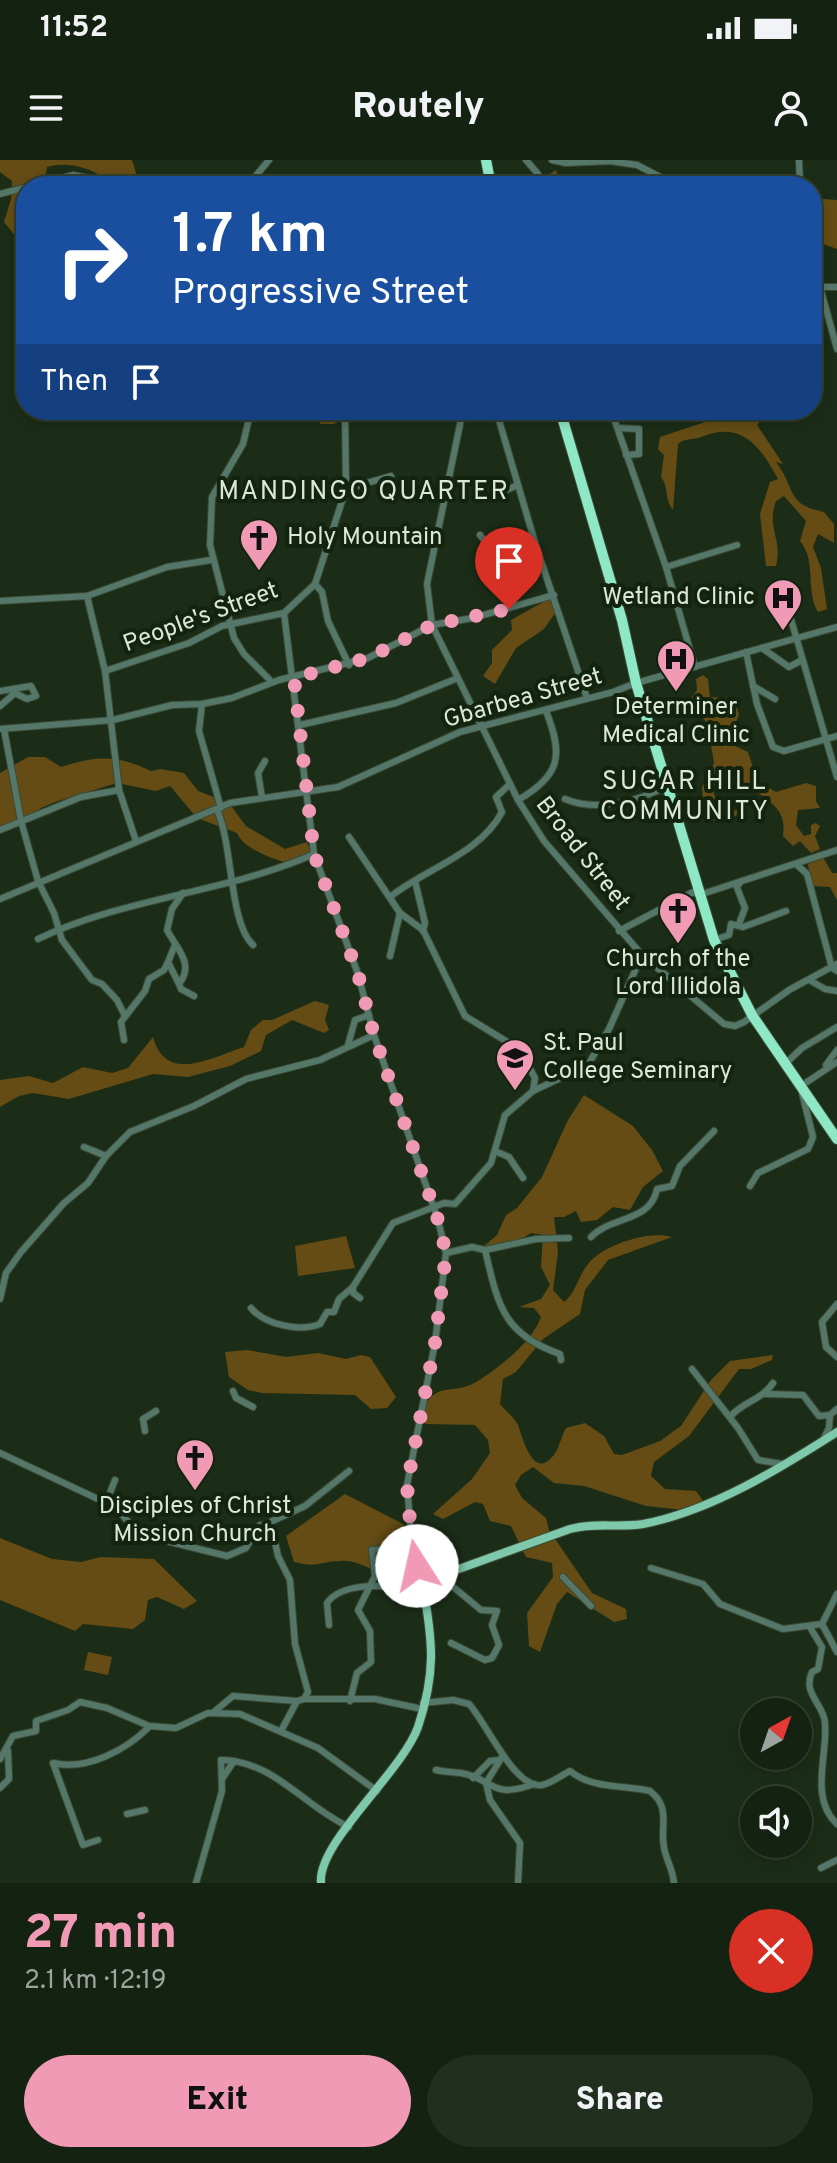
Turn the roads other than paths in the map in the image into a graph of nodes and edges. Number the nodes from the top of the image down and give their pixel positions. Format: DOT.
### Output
graph roads {
  1 [pos="269,160"];
  2 [pos="526,160"];
  3 [pos="556,160"];
  4 [pos="256,176"];
  5 [pos="538,176"];
  6 [pos="658,176"];
  7 [pos="822,305"];
  8 [pos="837,349"];
  9 [pos="249,420"];
  10 [pos="345,420"];
  11 [pos="461,420"];
  12 [pos="499,420"];
  13 [pos="563,420"];
  14 [pos="615,420"];
  15 [pos="618,428"];
  16 [pos="626,455"];
  17 [pos="391,476"];
  18 [pos="518,485"];
  19 [pos="346,489"];
  20 [pos="488,498"];
  21 [pos="480,535"];
  22 [pos="737,545"];
  23 [pos="536,546"];
  24 [pos="211,560"];
  25 [pos="666,567"];
  26 [pos="315,584"];
  27 [pos="554,595"];
  28 [pos="87,596"];
  29 [pos="785,599"];
  30 [pos="0,601"];
  31 [pos="284,613"];
  32 [pos="233,623"];
  33 [pos="432,625"];
  34 [pos="837,627"];
  35 [pos="796,638"];
  36 [pos="762,648"];
  37 [pos="746,652"];
  38 [pos="802,660"];
  39 [pos="349,665"];
  40 [pos="695,667"];
  41 [pos="105,671"];
  42 [pos="294,678"];
  43 [pos="458,678"];
  44 [pos="272,683"];
  45 [pos="636,683"];
  46 [pos="753,686"];
  47 [pos="0,691"];
  48 [pos="587,698"];
  49 [pos="775,699"];
  50 [pos="202,704"];
  51 [pos="0,706"];
  52 [pos="546,711"];
  53 [pos="113,720"];
  54 [pos="300,725"];
  55 [pos="483,727"];
  56 [pos="2,729"];
  57 [pos="837,736"];
  58 [pos="825,738"];
  59 [pos="265,761"];
  60 [pos="835,762"];
  61 [pos="837,777"];
  62 [pos="510,784"];
  63 [pos="668,785"];
  64 [pos="119,790"];
  65 [pos="307,793"];
  66 [pos="262,797"];
  67 [pos="565,799"];
  68 [pos="518,800"];
  69 [pos="219,809"];
  70 [pos="21,821"];
  71 [pos="0,830"];
  72 [pos="349,837"];
  73 [pos="136,841"];
  74 [pos="837,850"];
  75 [pos="314,854"];
  76 [pos="807,861"];
  77 [pos="750,879"];
  78 [pos="38,881"];
  79 [pos="232,881"];
  80 [pos="415,881"];
  81 [pos="183,893"];
  82 [pos="699,895"];
  83 [pos="390,897"];
  84 [pos="0,899"];
  85 [pos="786,911"];
  86 [pos="400,913"];
  87 [pos="739,924"];
  88 [pos="60,929"];
  89 [pos="423,931"];
  90 [pos="619,931"];
  91 [pos="38,939"];
  92 [pos="714,940"];
  93 [pos="175,945"];
  94 [pos="253,945"];
  95 [pos="642,955"];
  96 [pos="390,956"];
  97 [pos="168,962"];
  98 [pos="835,968"];
  99 [pos="811,981"];
  100 [pos="179,984"];
  101 [pos="837,991"];
  102 [pos="194,996"];
  103 [pos="369,1015"];
  104 [pos="752,1015"];
  105 [pos="125,1016"];
  106 [pos="837,1027"];
  107 [pos="374,1035"];
  108 [pos="124,1040"];
  109 [pos="348,1045"];
  110 [pos="837,1050"];
  111 [pos="837,1062"];
  112 [pos="785,1065"];
  113 [pos="824,1067"];
  114 [pos="803,1084"];
  115 [pos="533,1091"];
  116 [pos="714,1131"];
  117 [pos="836,1137"];
  118 [pos="84,1147"];
  119 [pos="497,1152"];
  120 [pos="106,1156"];
  121 [pos="523,1178"];
  122 [pos="750,1186"];
  123 [pos="433,1208"];
  124 [pos="591,1237"];
  125 [pos="569,1238"];
  126 [pos="485,1250"];
  127 [pos="446,1253"];
  128 [pos="353,1287"];
  129 [pos="360,1298"];
  130 [pos="0,1299"];
  131 [pos="837,1304"];
  132 [pos="251,1308"];
  133 [pos="837,1357"];
  134 [pos="561,1360"];
  135 [pos="692,1369"];
  136 [pos="773,1383"];
  137 [pos="233,1391"];
  138 [pos="766,1394"];
  139 [pos="253,1407"];
  140 [pos="837,1409"];
  141 [pos="156,1411"];
  142 [pos="830,1415"];
  143 [pos="730,1417"];
  144 [pos="145,1431"];
  145 [pos="837,1432"];
  146 [pos="822,1443"];
  147 [pos="0,1453"];
  148 [pos="786,1464"];
  149 [pos="349,1471"];
  150 [pos="115,1480"];
  151 [pos="108,1498"];
  152 [pos="266,1524"];
  153 [pos="412,1546"];
  154 [pos="651,1568"];
  155 [pos="440,1576"];
  156 [pos="563,1577"];
  157 [pos="373,1586"];
  158 [pos="423,1587"];
  159 [pos="837,1594"];
  160 [pos="426,1604"];
  161 [pos="591,1606"];
  162 [pos="822,1624"];
  163 [pos="329,1625"];
  164 [pos="811,1629"];
  165 [pos="451,1643"];
  166 [pos="837,1652"];
  167 [pos="300,1700"];
  168 [pos="350,1701"];
  169 [pos="422,1706"];
  170 [pos="213,1713"];
  171 [pos="149,1726"];
  172 [pos="281,1731"];
  173 [pos="8,1750"];
  174 [pos="501,1758"];
  175 [pos="0,1759"];
  176 [pos="234,1761"];
  177 [pos="436,1770"];
  178 [pos="473,1778"];
  179 [pos="222,1779"];
  180 [pos="486,1784"];
  181 [pos="534,1784"];
  182 [pos="0,1788"];
  183 [pos="377,1791"];
  184 [pos="145,1810"];
  185 [pos="127,1814"];
  186 [pos="837,1824"];
  187 [pos="349,1827"];
  188 [pos="98,1840"];
  189 [pos="837,1860"];
  190 [pos="821,1868"];
  191 [pos="196,1883"];
  192 [pos="321,1883"];
  193 [pos="518,1883"];
  194 [pos="674,1883"];
  1 -- 4 [label="street"];
  2 -- 5 [label="street"];
  3 -- 6 [label="street"];
  7 -- 8 [label="street"];
  9 -- 24 [label="street"];
  10 -- 19 [label="street, People's Street"];
  11 -- 33 [label="street, Broad Street"];
  12 -- 18 [label="street"];
  13 -- 45 [label="highway"];
  14 -- 15 [label="street"];
  15 -- 16 [label="street"];
  15 -- 16 [label="street"];
  16 -- 25 [label="street"];
  17 -- 19 [label="street"];
  18 -- 20 [label="street"];
  18 -- 23 [label="street"];
  19 -- 26 [label="street, People's Street"];
  21 -- 23 [label="street"];
  22 -- 25 [label="street"];
  23 -- 27 [label="street"];
  24 -- 28 [label="street"];
  24 -- 32 [label="street"];
  25 -- 40 [label="street"];
  26 -- 31 [label="street, People's Street"];
  26 -- 39 [label="street"];
  27 -- 33 [label="street"];
  27 -- 48 [label="street"];
  28 -- 30 [label="street"];
  28 -- 41 [label="street"];
  29 -- 35 [label="street"];
  31 -- 32 [label="street, People's Street"];
  31 -- 42 [label="street"];
  32 -- 41 [label="street, People's Street"];
  32 -- 44 [label="street"];
  33 -- 39 [label="street"];
  33 -- 43 [label="street, Broad Street"];
  34 -- 35 [label="street, Gbarbea Street"];
  35 -- 36 [label="street, Gbarbea Street"];
  35 -- 38 [label="street"];
  36 -- 37 [label="street, Gbarbea Street"];
  36 -- 38 [label="street"];
  37 -- 40 [label="street, Gbarbea Street"];
  37 -- 46 [label="street"];
  38 -- 58 [label="street"];
  39 -- 42 [label="street"];
  40 -- 45 [label="street, Gbarbea Street"];
  41 -- 53 [label="street"];
  42 -- 44 [label="street"];
  42 -- 54 [label="street"];
  43 -- 54 [label="street"];
  43 -- 55 [label="street, Broad Street"];
  44 -- 50 [label="street"];
  45 -- 48 [label="street, Gbarbea Street"];
  45 -- 63 [label="highway"];
  46 -- 49 [label="street"];
  46 -- 58 [label="street"];
  47 -- 51 [label="street"];
  48 -- 52 [label="street, Gbarbea Street"];
  50 -- 53 [label="street"];
  50 -- 69 [label="street"];
  52 -- 55 [label="street, Gbarbea Street"];
  52 -- 68 [label="street"];
  53 -- 56 [label="street"];
  53 -- 64 [label="street"];
  54 -- 65 [label="street"];
  55 -- 62 [label="street, Broad Street"];
  55 -- 65 [label="street, Gbarbea Street"];
  56 -- 70 [label="street"];
  57 -- 58 [label="street"];
  58 -- 60 [label="street"];
  59 -- 66 [label="street"];
  60 -- 61 [label="street"];
  62 -- 68 [label="street, Broad Street"];
  62 -- 80 [label="street"];
  63 -- 67 [label="street"];
  63 -- 82 [label="highway"];
  64 -- 70 [label="street"];
  64 -- 73 [label="street"];
  65 -- 66 [label="street, Gbarbea Street"];
  65 -- 75 [label="street"];
  66 -- 69 [label="street, Gbarbea Street"];
  68 -- 90 [label="street, Broad Street"];
  69 -- 73 [label="street, Gbarbea Street"];
  69 -- 79 [label="street"];
  70 -- 71 [label="street"];
  70 -- 78 [label="street"];
  72 -- 83 [label="street"];
  73 -- 78 [label="street, Gbarbea Street"];
  74 -- 76 [label="street"];
  75 -- 79 [label="street"];
  75 -- 103 [label="street"];
  76 -- 77 [label="street"];
  76 -- 98 [label="street"];
  77 -- 82 [label="street"];
  77 -- 87 [label="street"];
  78 -- 84 [label="street, Gbarbea Street"];
  78 -- 88 [label="street"];
  79 -- 81 [label="street"];
  79 -- 94 [label="street"];
  80 -- 83 [label="street"];
  80 -- 89 [label="street"];
  81 -- 88 [label="street"];
  81 -- 93 [label="street"];
  82 -- 90 [label="street"];
  82 -- 92 [label="highway"];
  83 -- 86 [label="street"];
  85 -- 87 [label="street"];
  86 -- 89 [label="street"];
  86 -- 96 [label="street"];
  87 -- 92 [label="street"];
  88 -- 91 [label="street"];
  88 -- 105 [label="street"];
  89 -- 115 [label="street"];
  90 -- 95 [label="street, Broad Street"];
  92 -- 104 [label="highway"];
  93 -- 97 [label="street"];
  93 -- 100 [label="street"];
  95 -- 104 [label="street, Broad Street"];
  95 -- 115 [label="street"];
  97 -- 100 [label="street"];
  97 -- 105 [label="street"];
  98 -- 99 [label="street"];
  99 -- 101 [label="street"];
  99 -- 104 [label="street"];
  100 -- 102 [label="street"];
  103 -- 107 [label="street"];
  103 -- 109 [label="street"];
  104 -- 112 [label="highway"];
  105 -- 108 [label="street"];
  106 -- 112 [label="street"];
  107 -- 109 [label="street"];
  107 -- 123 [label="street"];
  109 -- 120 [label="street"];
  110 -- 113 [label="street"];
  111 -- 113 [label="street"];
  112 -- 114 [label="highway"];
  113 -- 114 [label="street"];
  114 -- 117 [label="highway"];
  114 -- 122 [label="street"];
  115 -- 119 [label="street"];
  116 -- 124 [label="street"];
  118 -- 120 [label="street"];
  119 -- 121 [label="street"];
  119 -- 123 [label="street"];
  120 -- 130 [label="street"];
  123 -- 127 [label="street"];
  123 -- 128 [label="street"];
  125 -- 126 [label="street"];
  126 -- 127 [label="street"];
  126 -- 134 [label="street"];
  127 -- 153 [label="street"];
  128 -- 129 [label="street"];
  128 -- 132 [label="street"];
  131 -- 133 [label="street"];
  135 -- 143 [label="street"];
  136 -- 138 [label="street"];
  137 -- 139 [label="street"];
  138 -- 142 [label="street"];
  138 -- 143 [label="street"];
  140 -- 142 [label="street"];
  141 -- 144 [label="street"];
  142 -- 146 [label="street"];
  143 -- 148 [label="street"];
  145 -- 146 [label="main road"];
  146 -- 148 [label="main road"];
  147 -- 151 [label="street"];
  148 -- 155 [label="main road"];
  149 -- 152 [label="street"];
  150 -- 151 [label="street"];
  151 -- 152 [label="street"];
  152 -- 167 [label="street"];
  153 -- 157 [label="street"];
  153 -- 158 [label="street"];
  154 -- 164 [label="street"];
  155 -- 158 [label="main road"];
  155 -- 165 [label="street"];
  156 -- 161 [label="street"];
  157 -- 160 [label="street"];
  157 -- 163 [label="street"];
  157 -- 168 [label="street"];
  158 -- 160 [label="main road"];
  159 -- 162 [label="street"];
  160 -- 169 [label="main road"];
  162 -- 164 [label="street"];
  162 -- 166 [label="street"];
  164 -- 186 [label="street"];
  167 -- 168 [label="street"];
  167 -- 170 [label="street"];
  167 -- 172 [label="street"];
  168 -- 169 [label="street"];
  169 -- 174 [label="street"];
  169 -- 183 [label="main road"];
  170 -- 171 [label="street"];
  170 -- 172 [label="street"];
  171 -- 173 [label="street"];
  171 -- 188 [label="street"];
  172 -- 183 [label="street"];
  173 -- 175 [label="street"];
  173 -- 182 [label="street"];
  174 -- 178 [label="street"];
  174 -- 180 [label="street"];
  174 -- 181 [label="street"];
  176 -- 179 [label="street"];
  176 -- 179 [label="street"];
  176 -- 187 [label="street"];
  177 -- 178 [label="street"];
  178 -- 180 [label="street"];
  179 -- 191 [label="street"];
  180 -- 181 [label="street"];
  180 -- 193 [label="street"];
  181 -- 194 [label="street"];
  183 -- 187 [label="main road"];
  184 -- 185 [label="street"];
  187 -- 192 [label="main road"];
  189 -- 190 [label="street"];
}
